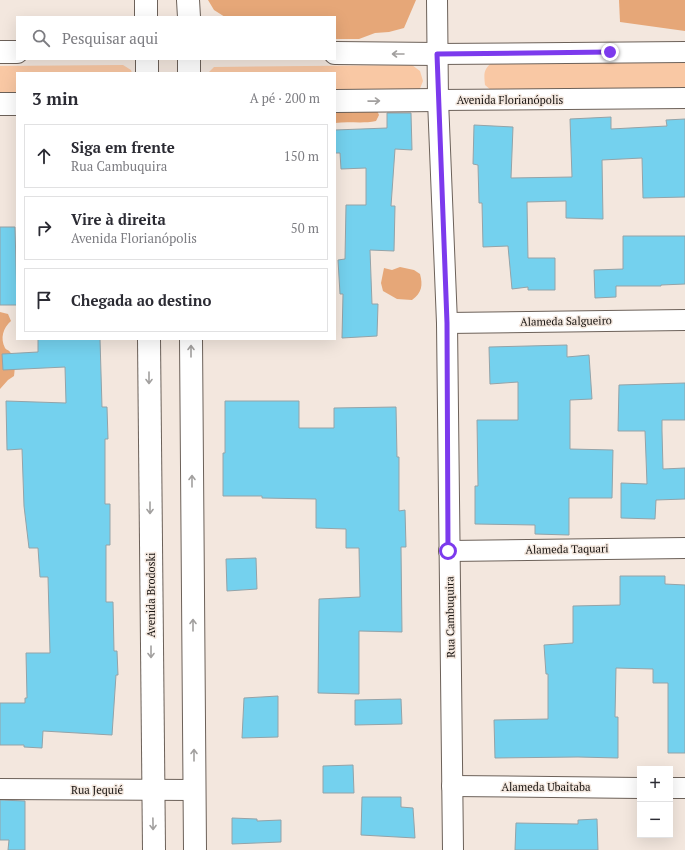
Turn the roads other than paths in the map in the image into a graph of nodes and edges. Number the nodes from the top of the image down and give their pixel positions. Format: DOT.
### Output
graph roads {
  1 [pos="146,0"];
  2 [pos="188,0"];
  3 [pos="437,0"];
  4 [pos="146,16"];
  5 [pos="188,16"];
  6 [pos="0,52"];
  7 [pos="16,52"];
  8 [pos="685,52"];
  9 [pos="336,53"];
  10 [pos="437,54"];
  11 [pos="147,60"];
  12 [pos="189,60"];
  13 [pos="147,72"];
  14 [pos="189,72"];
  15 [pos="685,98"];
  16 [pos="438,100"];
  17 [pos="336,101"];
  18 [pos="0,104"];
  19 [pos="16,104"];
  20 [pos="685,320"];
  21 [pos="447,323"];
  22 [pos="149,340"];
  23 [pos="191,340"];
  24 [pos="685,548"];
  25 [pos="448,551"];
  26 [pos="452,786"];
  27 [pos="637,788"];
  28 [pos="673,788"];
  29 [pos="685,788"];
  30 [pos="0,789"];
  31 [pos="152,790"];
  32 [pos="194,790"];
  33 [pos="154,850"];
  34 [pos="195,850"];
  35 [pos="453,850"];
  1 -- 4 [label="street"];
  2 -- 5 [label="street"];
  3 -- 10 [label="street, Rua Cambuquira"];
  6 -- 7 [label="street"];
  8 -- 10 [label="street"];
  10 -- 9 [label="street, one-way"];
  10 -- 16 [label="street, Rua Cambuquira"];
  11 -- 13 [label="street"];
  12 -- 14 [label="street"];
  15 -- 16 [label="street, Avenida Florianópolis"];
  17 -- 16 [label="street, Avenida Florianópolis, one-way"];
  16 -- 21 [label="street, Rua Cambuquira"];
  18 -- 19 [label="street"];
  20 -- 21 [label="street, Alameda Salgueiro"];
  21 -- 25 [label="street, Rua Cambuquira"];
  22 -- 31 [label="street, Avenida Brodoski, one-way"];
  32 -- 23 [label="street, one-way"];
  24 -- 25 [label="street, Alameda Taquari"];
  25 -- 26 [label="street, Rua Cambuquira"];
  26 -- 27 [label="street, Alameda Ubaitaba"];
  26 -- 35 [label="street, Rua Cambuquira"];
  28 -- 29 [label="street"];
  30 -- 31 [label="street, Rua Jequié"];
  31 -- 32 [label="street, Rua Jequié"];
  31 -- 33 [label="street, Avenida Brodoski, one-way"];
  32 -- 34 [label="street"];
}
